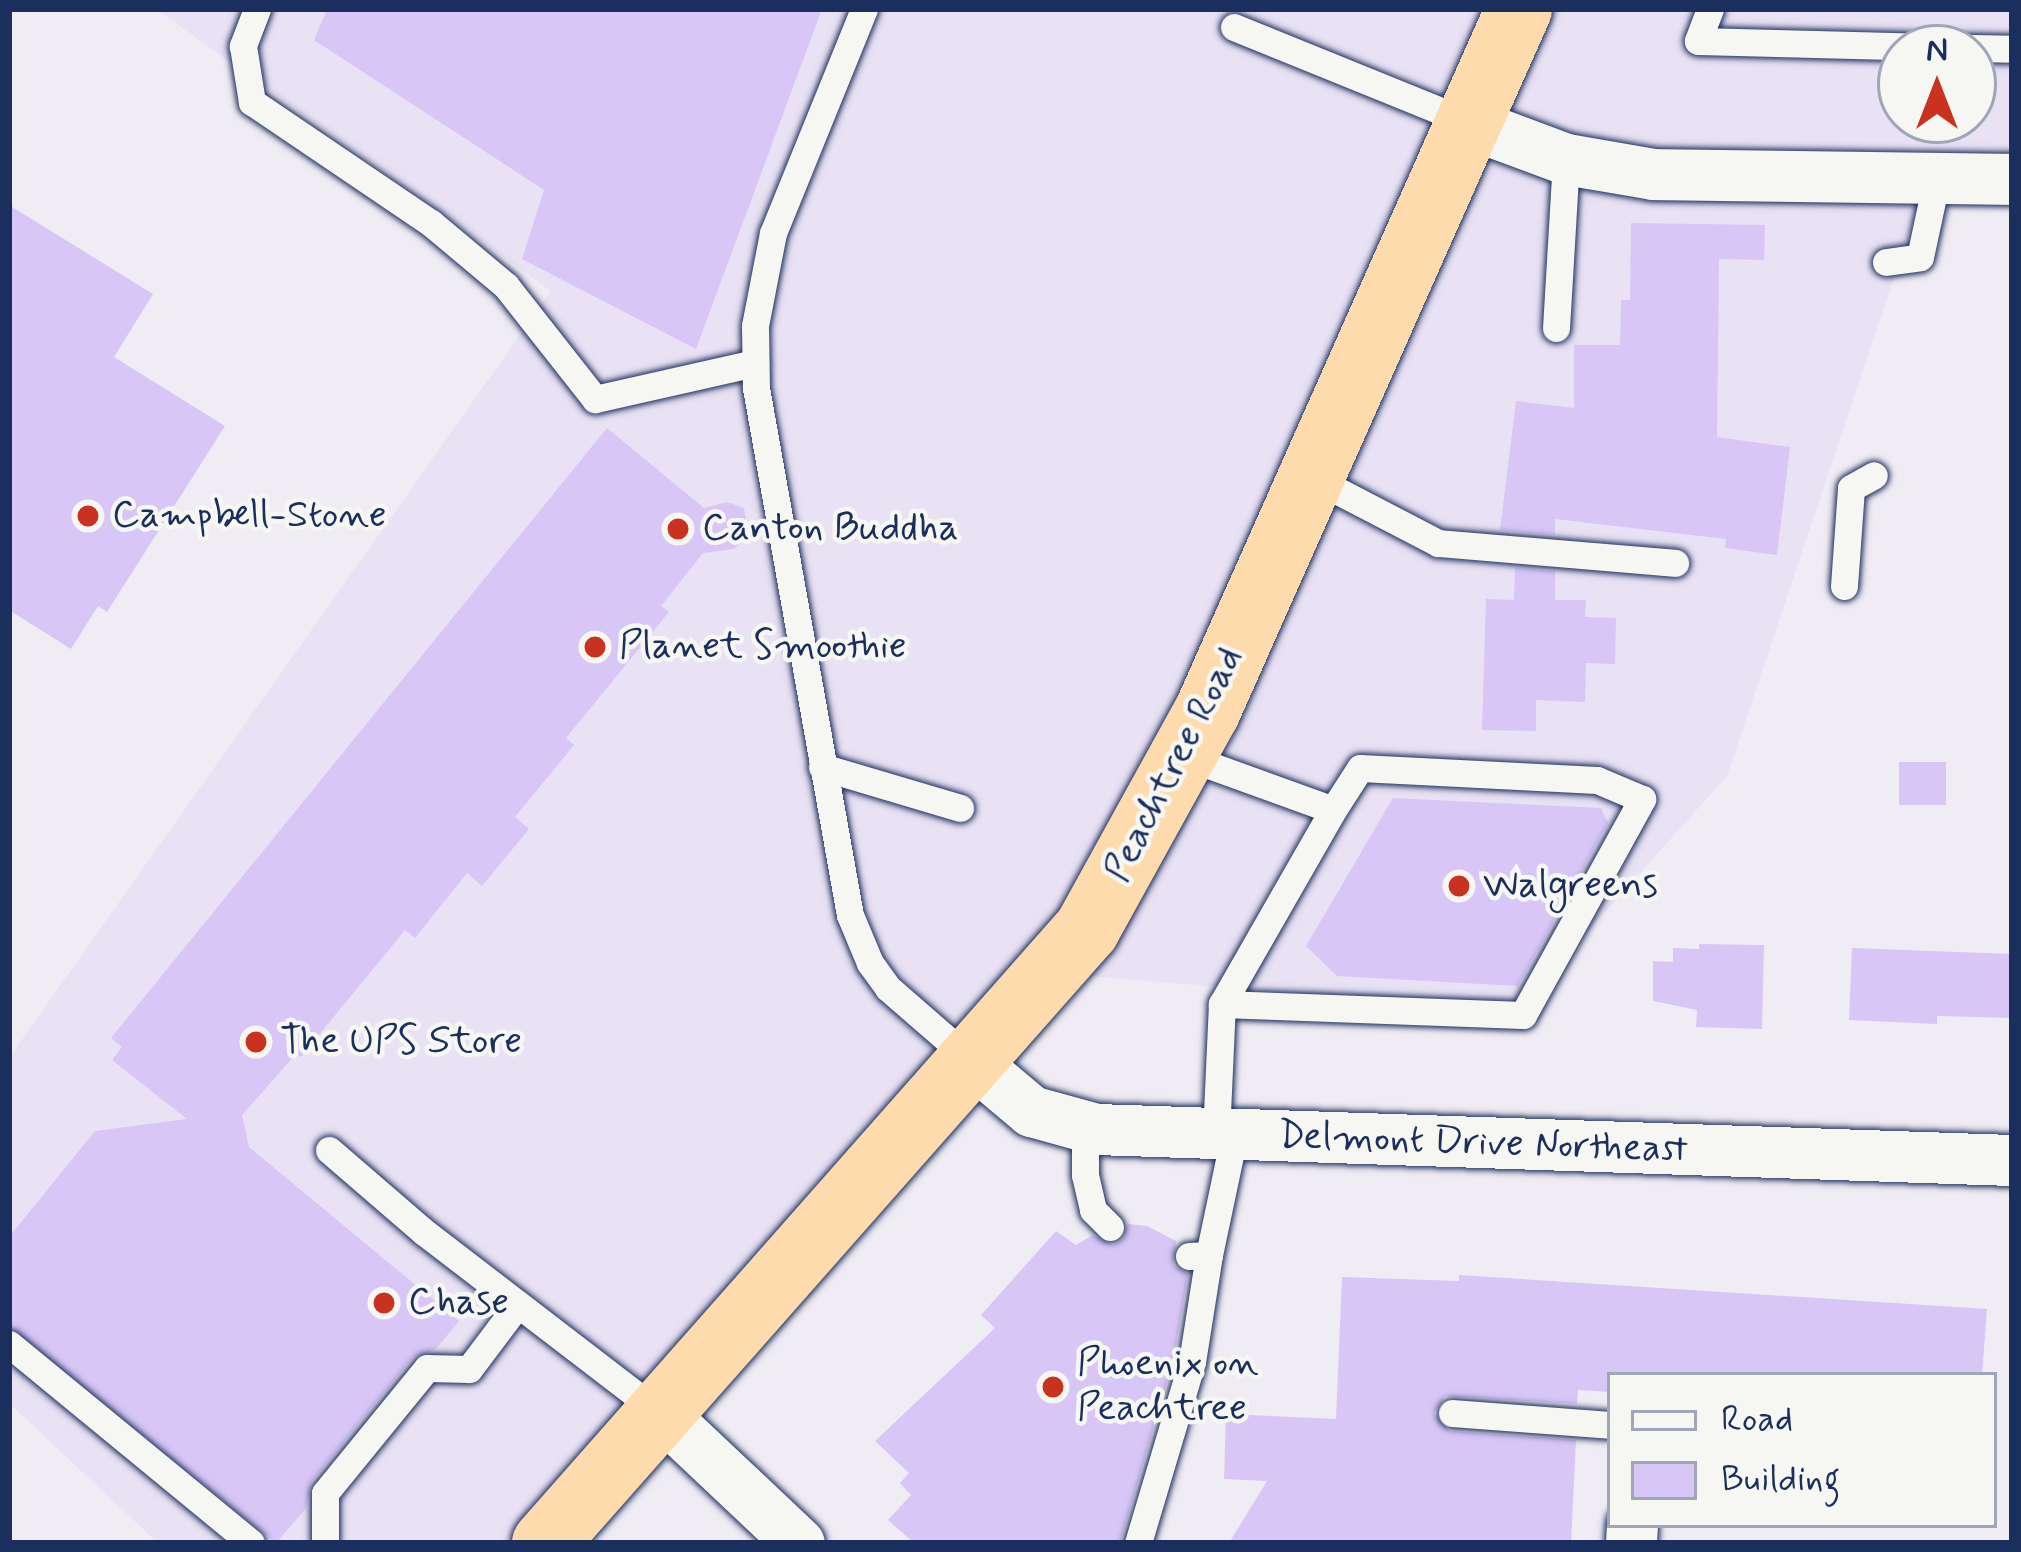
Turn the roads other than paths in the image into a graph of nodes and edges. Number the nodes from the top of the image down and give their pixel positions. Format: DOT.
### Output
graph roads {
  1 [pos="256,9"];
  2 [pos="864,9"];
  3 [pos="1519,9"];
  4 [pos="1710,9"];
  5 [pos="1234,28"];
  6 [pos="1877,46"];
  7 [pos="1472,124"];
  8 [pos="1566,159"];
  9 [pos="1937,178"];
  10 [pos="2012,179"];
  11 [pos="1886,262"];
  12 [pos="1556,328"];
  13 [pos="754,363"];
  14 [pos="1874,475"];
  15 [pos="1313,478"];
  16 [pos="1675,563"];
  17 [pos="1844,586"];
  18 [pos="1184,756"];
  19 [pos="821,767"];
  20 [pos="960,808"];
  21 [pos="1333,810"];
  22 [pos="1222,1004"];
  23 [pos="974,1064"];
  24 [pos="1085,1126"];
  25 [pos="1225,1135"];
  26 [pos="329,1150"];
  27 [pos="2012,1160"];
  28 [pos="1110,1227"];
  29 [pos="518,1304"];
  30 [pos="9,1344"];
  31 [pos="1452,1413"];
  32 [pos="662,1414"];
  33 [pos="1607,1424"];
  34 [pos="328,1534"];
  35 [pos="251,1543"];
  36 [pos="545,1543"];
  37 [pos="799,1543"];
  38 [pos="1138,1543"];
  1 -- 13 [label="lane"];
  2 -- 13 [label="lane"];
  3 -- 7 [label="highway, Peachtree Road"];
  4 -- 6 [label="lane"];
  5 -- 7 [label="lane"];
  7 -- 8 [label="street"];
  7 -- 15 [label="highway, Peachtree Road"];
  8 -- 9 [label="street"];
  8 -- 12 [label="lane"];
  9 -- 10 [label="street"];
  9 -- 11 [label="lane"];
  13 -- 19 [label="lane"];
  14 -- 17 [label="lane"];
  15 -- 16 [label="lane"];
  15 -- 18 [label="highway, Peachtree Road"];
  18 -- 21 [label="lane"];
  18 -- 23 [label="highway, Peachtree Road"];
  19 -- 20 [label="lane"];
  19 -- 23 [label="lane"];
  21 -- 22 [label="lane"];
  21 -- 22 [label="lane"];
  22 -- 25 [label="lane"];
  23 -- 24 [label="street, Delmont Drive Northeast"];
  23 -- 32 [label="highway, Peachtree Road"];
  24 -- 25 [label="street, Delmont Drive Northeast"];
  24 -- 28 [label="lane"];
  25 -- 27 [label="street, Delmont Drive Northeast"];
  25 -- 38 [label="lane"];
  26 -- 29 [label="lane"];
  29 -- 32 [label="lane"];
  29 -- 34 [label="lane"];
  30 -- 35 [label="lane"];
  31 -- 33 [label="lane"];
  32 -- 36 [label="highway, Peachtree Road"];
  32 -- 37 [label="street"];
}
